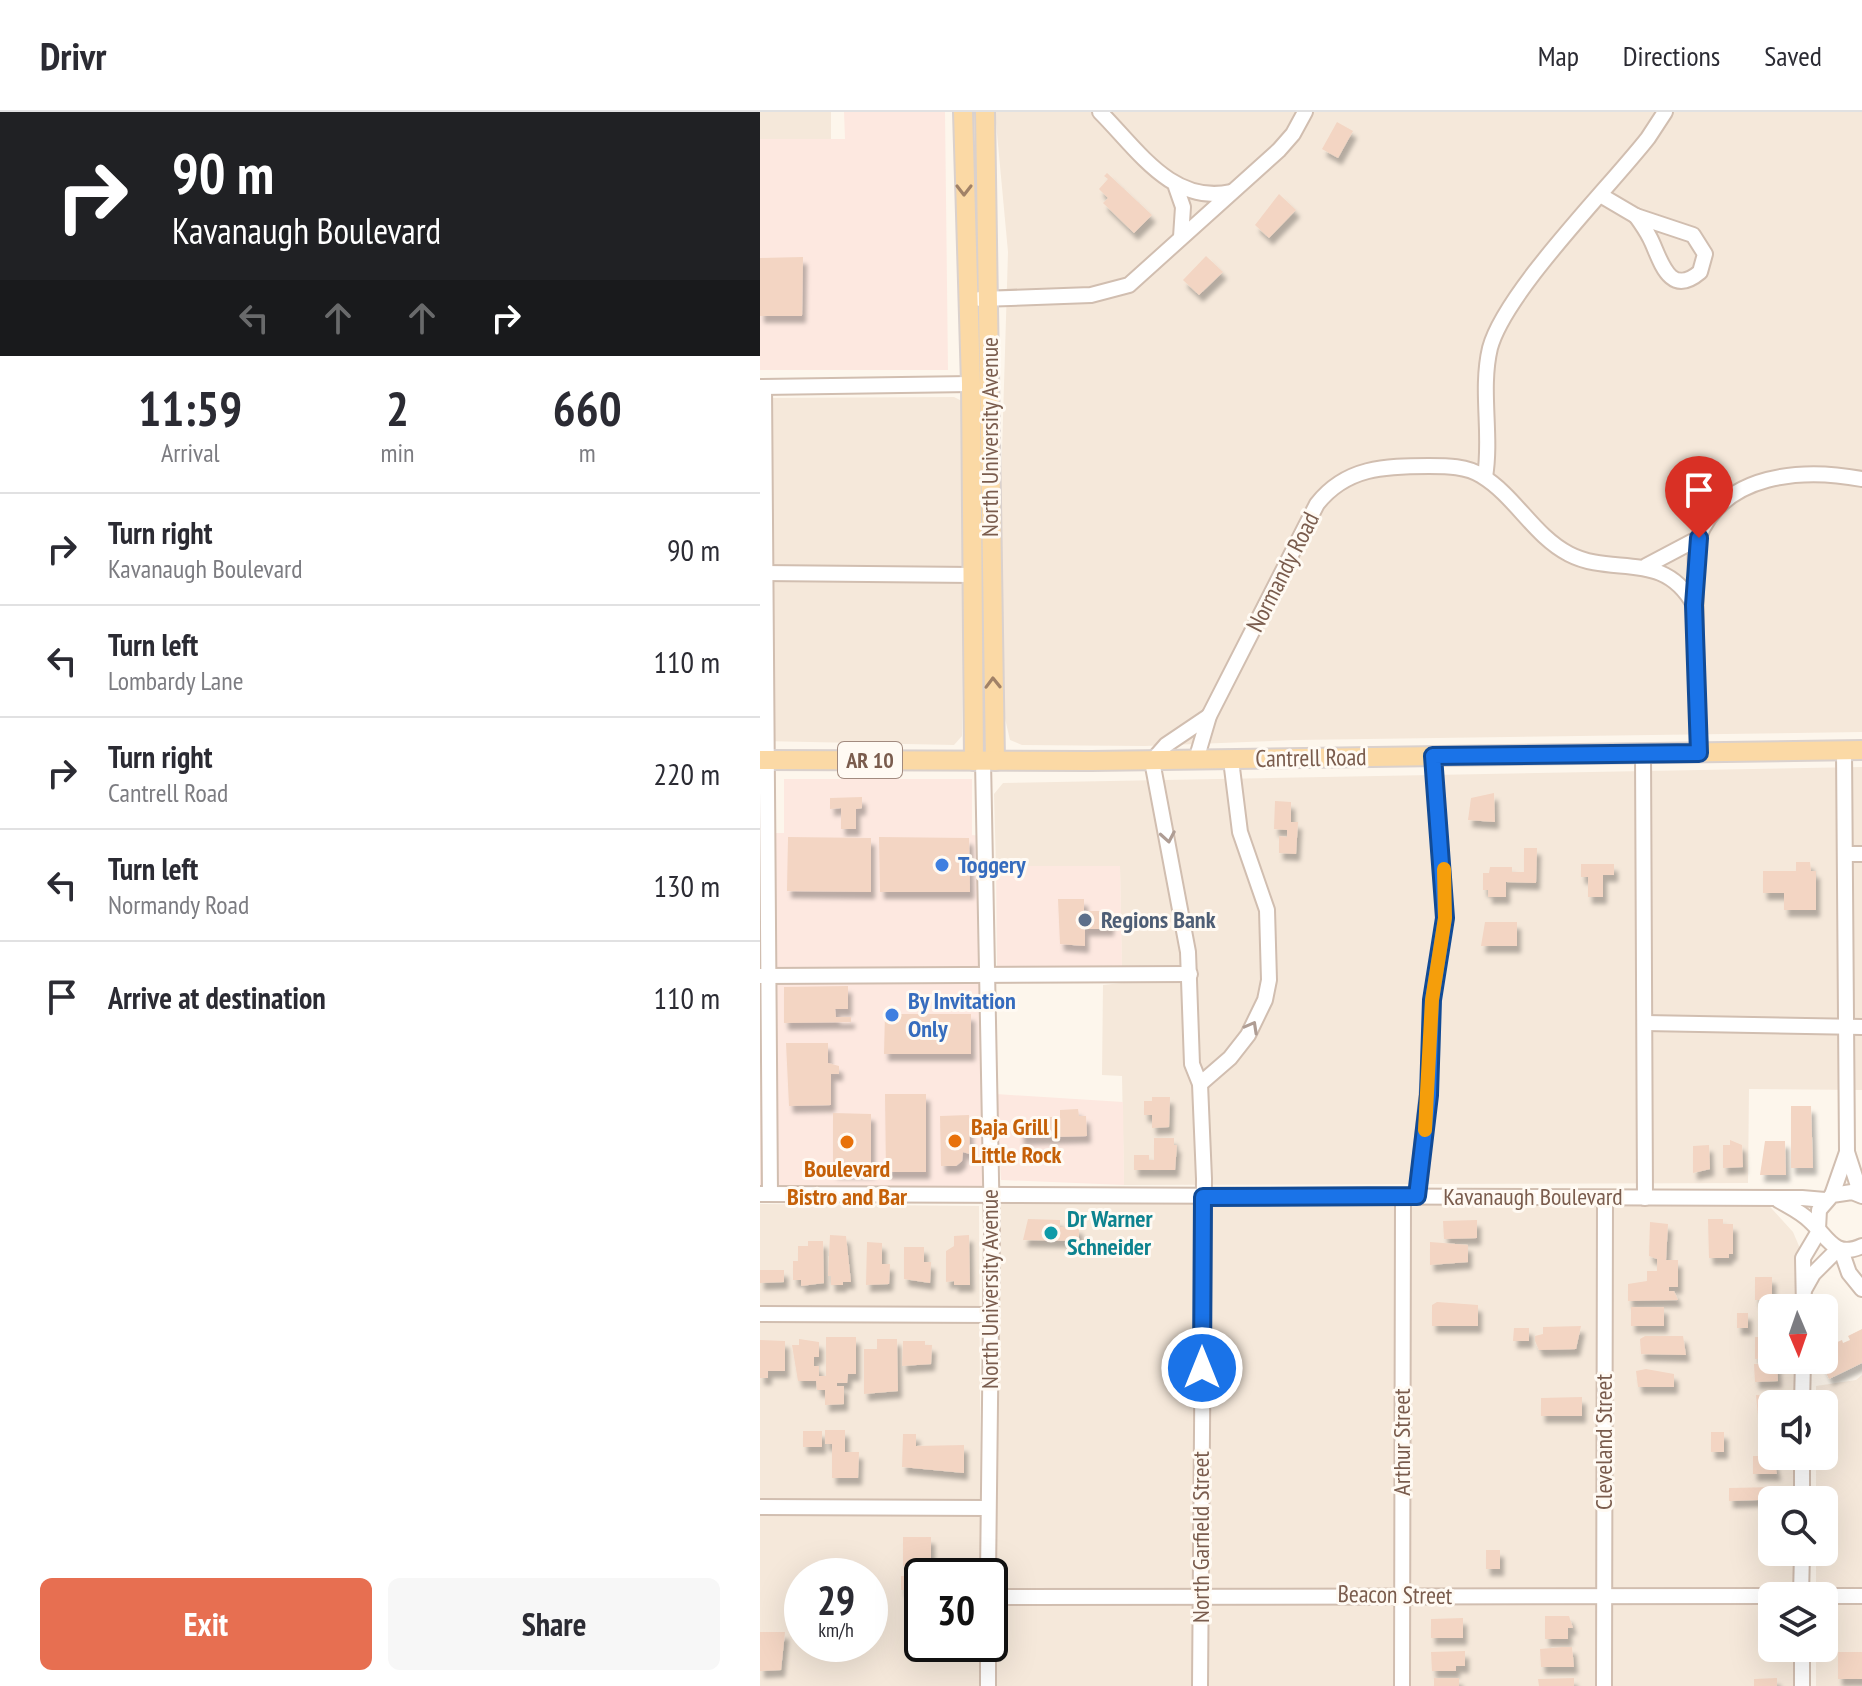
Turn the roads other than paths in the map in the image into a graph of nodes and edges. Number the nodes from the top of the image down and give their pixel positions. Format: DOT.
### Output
graph roads {
  1 [pos="963,112"];
  2 [pos="985,112"];
  3 [pos="1100,112"];
  4 [pos="1305,112"];
  5 [pos="1665,112"];
  6 [pos="1176,187"];
  7 [pos="1231,192"];
  8 [pos="1602,196"];
  9 [pos="1636,216"];
  10 [pos="1181,237"];
  11 [pos="990,298"];
  12 [pos="967,299"];
  13 [pos="971,384"];
  14 [pos="762,387"];
  15 [pos="1485,477"];
  16 [pos="1862,479"];
  17 [pos="1699,538"];
  18 [pos="1646,566"];
  19 [pos="764,573"];
  20 [pos="973,575"];
  21 [pos="1694,605"];
  22 [pos="1209,716"];
  23 [pos="1853,750"];
  24 [pos="1643,753"];
  25 [pos="1699,753"];
  26 [pos="1433,756"];
  27 [pos="763,760"];
  28 [pos="1196,760"];
  29 [pos="1231,760"];
  30 [pos="984,761"];
  31 [pos="1152,761"];
  32 [pos="1845,854"];
  33 [pos="1862,854"];
  34 [pos="1190,974"];
  35 [pos="764,976"];
  36 [pos="984,976"];
  37 [pos="1645,1023"];
  38 [pos="1844,1027"];
  39 [pos="1862,1027"];
  40 [pos="1200,1084"];
  41 [pos="1847,1152"];
  42 [pos="765,1194"];
  43 [pos="1862,1195"];
  44 [pos="989,1196"];
  45 [pos="1203,1197"];
  46 [pos="1410,1197"];
  47 [pos="1605,1198"];
  48 [pos="1645,1198"];
  49 [pos="1828,1198"];
  50 [pos="1778,1200"];
  51 [pos="1818,1230"];
  52 [pos="1862,1246"];
  53 [pos="1840,1249"];
  54 [pos="1862,1289"];
  55 [pos="1804,1290"];
  56 [pos="1804,1294"];
  57 [pos="760,1314"];
  58 [pos="992,1315"];
  59 [pos="760,1507"];
  60 [pos="988,1508"];
  61 [pos="988,1558"];
  62 [pos="1201,1595"];
  63 [pos="1402,1596"];
  64 [pos="1603,1596"];
  65 [pos="1758,1596"];
  66 [pos="1838,1596"];
  67 [pos="1862,1596"];
  68 [pos="1008,1597"];
  69 [pos="988,1662"];
  70 [pos="1802,1662"];
  71 [pos="988,1686"];
  72 [pos="1200,1686"];
  73 [pos="1402,1686"];
  74 [pos="1604,1686"];
  75 [pos="1802,1686"];
  1 -- 12 [label="main road, North University Avenue, one-way"];
  2 -- 11 [label="main road, North University Avenue"];
  3 -- 6 [label="street"];
  4 -- 7 [label="street"];
  5 -- 8 [label="street"];
  6 -- 7 [label="street"];
  6 -- 10 [label="street"];
  7 -- 10 [label="street"];
  8 -- 9 [label="street"];
  8 -- 15 [label="street"];
  9 -- 9 [label="street"];
  10 -- 11 [label="street"];
  11 -- 12 [label="street"];
  30 -- 11 [label="main road, North University Avenue, one-way"];
  12 -- 13 [label="main road, North University Avenue"];
  13 -- 14 [label="street"];
  13 -- 20 [label="main road, North University Avenue"];
  14 -- 19 [label="street"];
  15 -- 18 [label="street, Normandy Road"];
  15 -- 22 [label="street, Normandy Road"];
  16 -- 17 [label="street"];
  17 -- 18 [label="street"];
  17 -- 21 [label="street"];
  18 -- 21 [label="street"];
  19 -- 20 [label="street"];
  19 -- 27 [label="street"];
  20 -- 30 [label="main road, North University Avenue"];
  21 -- 25 [label="street"];
  22 -- 28 [label="street, Normandy Road"];
  22 -- 31 [label="street, Normandy Road"];
  23 -- 25 [label="main road, Cantrell Road / AR 10"];
  23 -- 32 [label="street"];
  24 -- 25 [label="main road, Cantrell Road / AR 10"];
  24 -- 26 [label="main road, Cantrell Road / AR 10"];
  24 -- 37 [label="street"];
  26 -- 29 [label="main road, Cantrell Road / AR 10"];
  26 -- 46 [label="street, Arthur Street"];
  27 -- 30 [label="main road, Cantrell Road / AR 10"];
  27 -- 35 [label="street"];
  28 -- 29 [label="main road, Cantrell Road / AR 10"];
  28 -- 31 [label="main road, Cantrell Road / AR 10"];
  40 -- 29 [label="street, one-way"];
  30 -- 31 [label="main road, Cantrell Road / AR 10"];
  30 -- 36 [label="street, North University Avenue"];
  31 -- 34 [label="street, North Garfield Street, one-way"];
  32 -- 33 [label="street"];
  32 -- 38 [label="street"];
  34 -- 36 [label="street"];
  34 -- 40 [label="street, North Garfield Street"];
  35 -- 36 [label="street"];
  35 -- 42 [label="street"];
  36 -- 44 [label="street, North University Avenue"];
  37 -- 38 [label="street"];
  37 -- 48 [label="street"];
  38 -- 39 [label="street"];
  38 -- 41 [label="street"];
  40 -- 45 [label="street, North Garfield Street"];
  41 -- 43 [label="street"];
  41 -- 49 [label="street"];
  42 -- 44 [label="street, Kavanaugh Boulevard"];
  43 -- 49 [label="street, Kavanaugh Boulevard"];
  44 -- 45 [label="street, Kavanaugh Boulevard"];
  44 -- 58 [label="street, North University Avenue"];
  45 -- 46 [label="street, Kavanaugh Boulevard"];
  45 -- 62 [label="street, North Garfield Street"];
  46 -- 47 [label="street, Kavanaugh Boulevard"];
  46 -- 63 [label="street, Arthur Street"];
  47 -- 48 [label="street, Kavanaugh Boulevard"];
  47 -- 64 [label="street, Cleveland Street"];
  48 -- 50 [label="street, Kavanaugh Boulevard"];
  49 -- 50 [label="street, Kavanaugh Boulevard"];
  49 -- 51 [label="street"];
  50 -- 51 [label="street"];
  51 -- 53 [label="street"];
  51 -- 55 [label="street"];
  52 -- 53 [label="street"];
  53 -- 54 [label="street"];
  53 -- 55 [label="street"];
  55 -- 56 [label="street"];
  57 -- 58 [label="street"];
  58 -- 60 [label="street, North University Avenue"];
  59 -- 60 [label="street"];
  60 -- 61 [label="street, North University Avenue"];
  62 -- 63 [label="street, Beacon Street"];
  62 -- 68 [label="street, Beacon Street"];
  62 -- 72 [label="street, North Garfield Street"];
  63 -- 64 [label="street, Beacon Street"];
  63 -- 73 [label="street, Arthur Street"];
  64 -- 65 [label="street, Beacon Street"];
  64 -- 74 [label="street, Cleveland Street"];
  66 -- 67 [label="street"];
  69 -- 71 [label="street"];
  70 -- 75 [label="street"];
}
